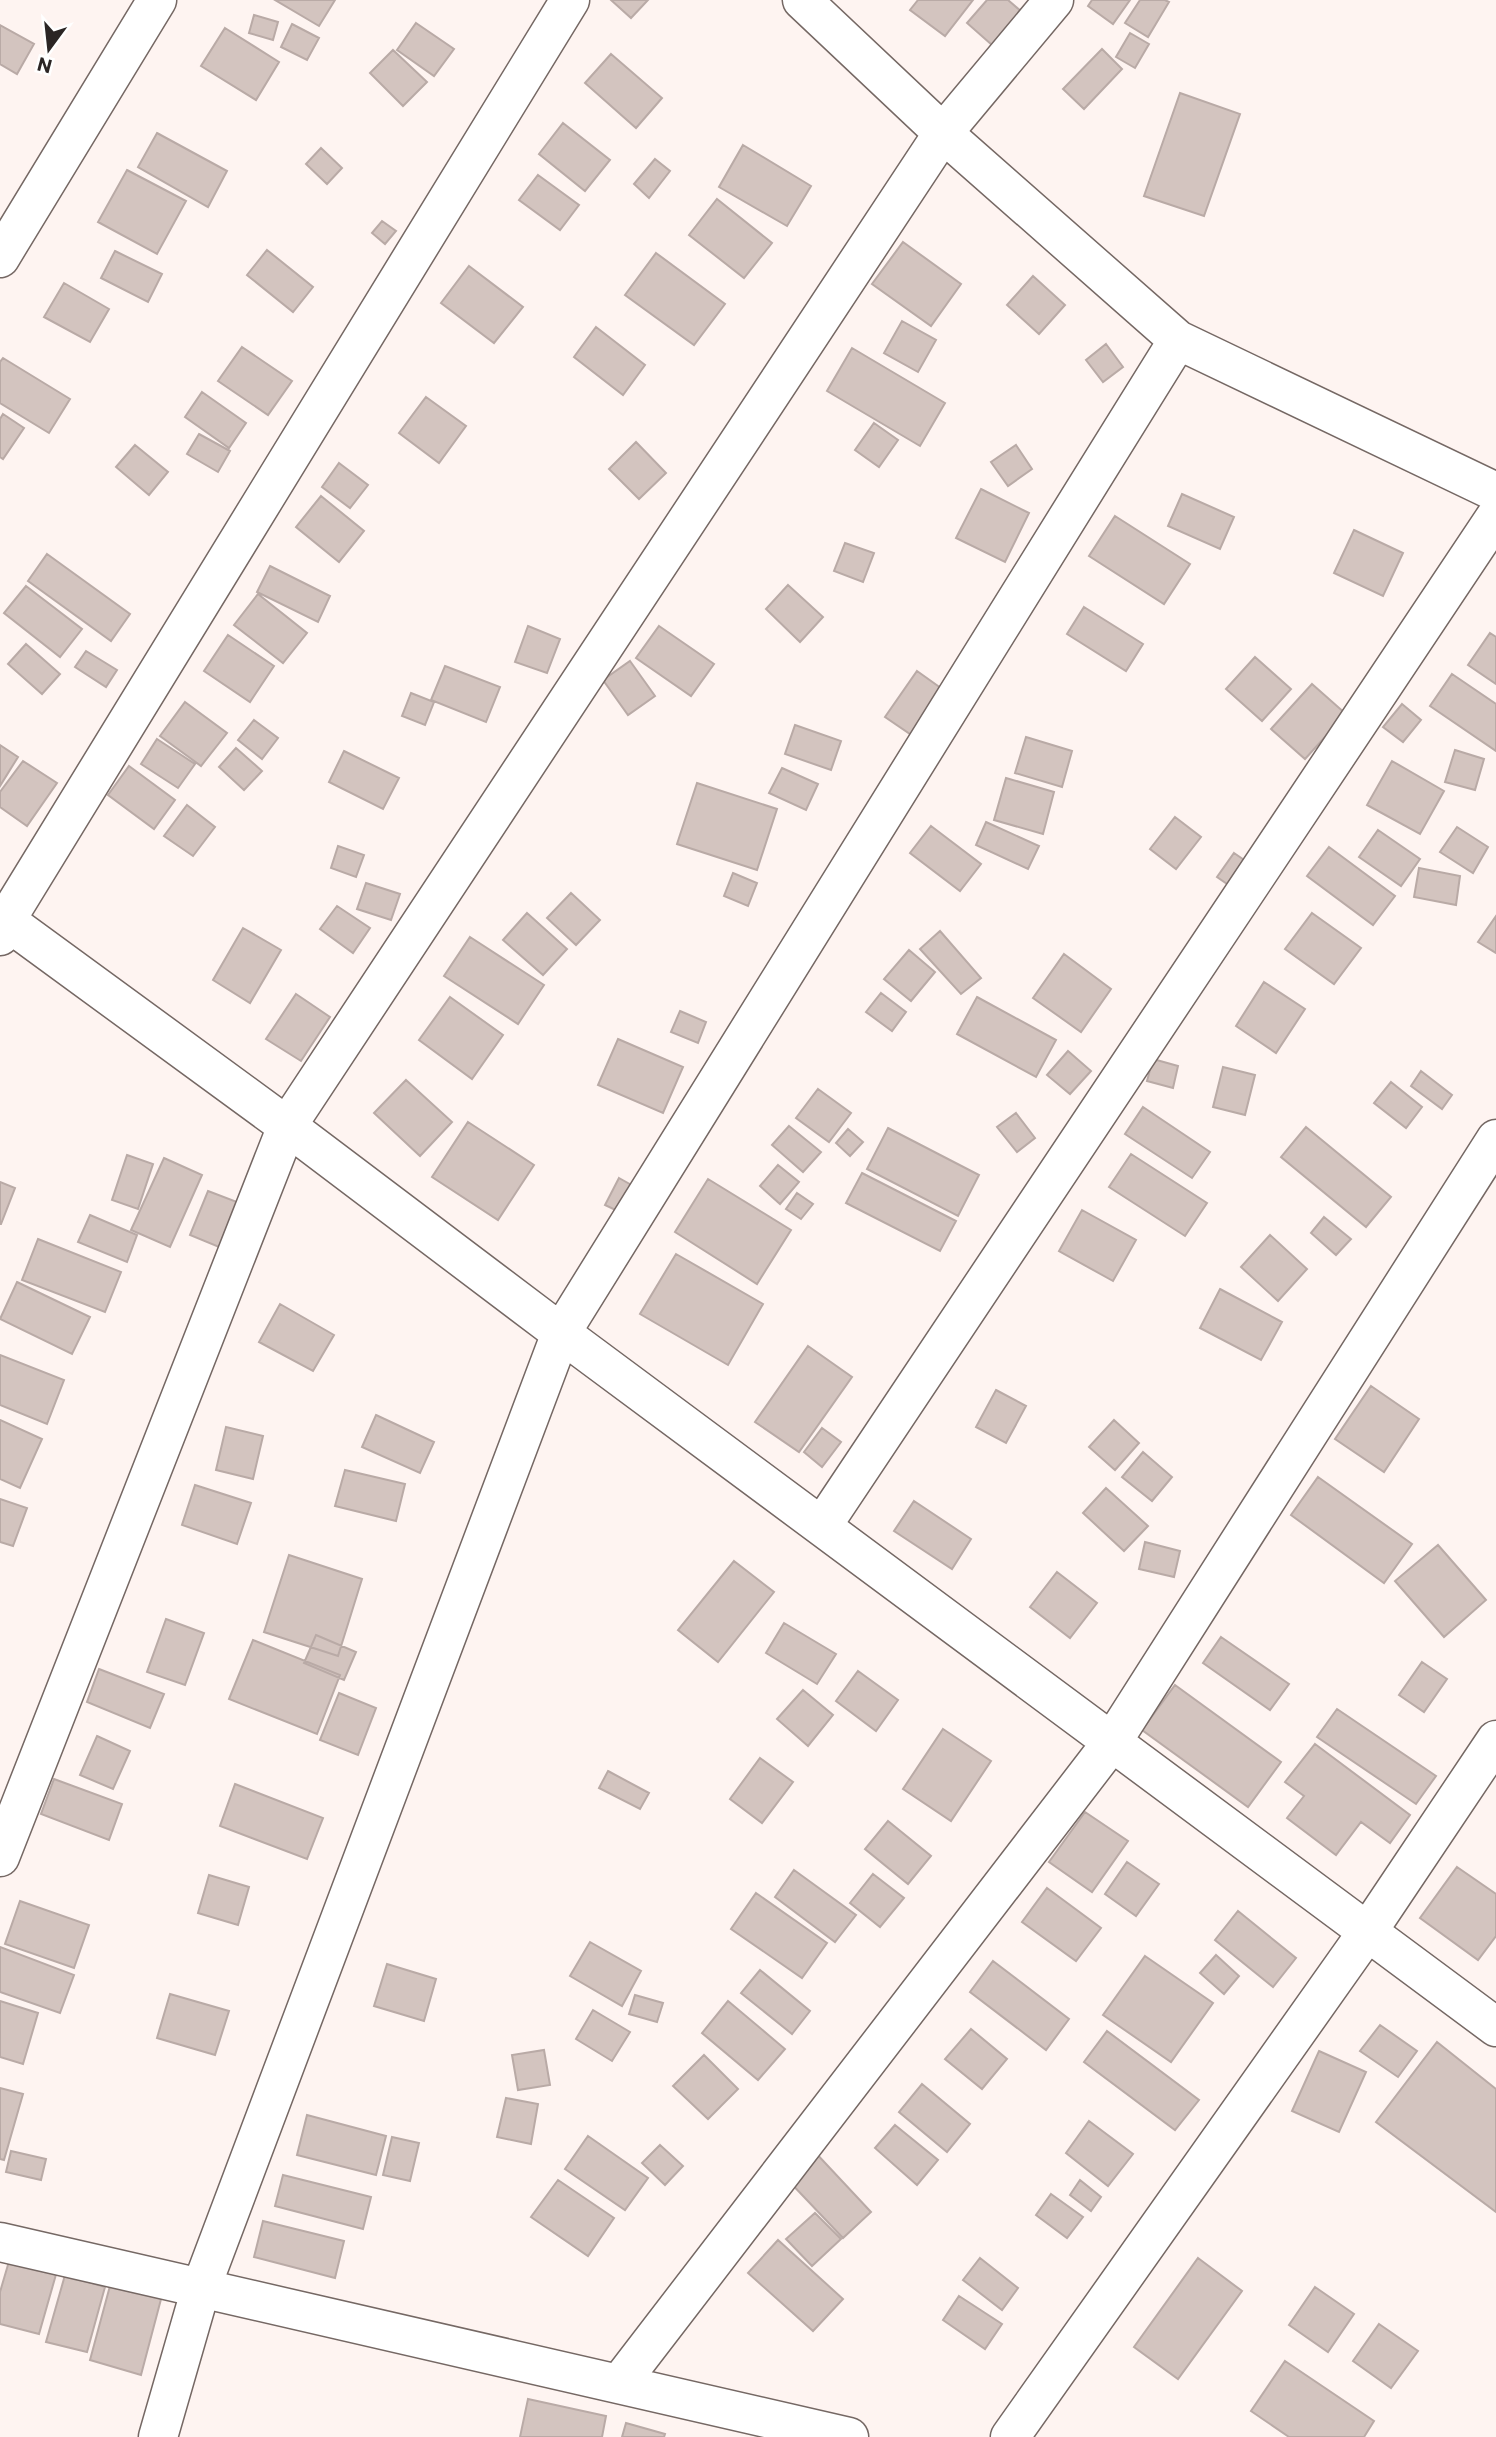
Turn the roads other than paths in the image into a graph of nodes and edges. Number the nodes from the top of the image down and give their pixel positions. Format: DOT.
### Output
graph roads {
  1 [pos="157,0"];
  2 [pos="570,0"];
  3 [pos="802,0"];
  4 [pos="1054,0"];
  5 [pos="943,133"];
  6 [pos="0,258"];
  7 [pos="1178,340"];
  8 [pos="1496,492"];
  9 [pos="1496,516"];
  10 [pos="2,924"];
  11 [pos="287,1126"];
  12 [pos="1496,1139"];
  13 [pos="561,1333"];
  14 [pos="822,1527"];
  15 [pos="1496,1740"];
  16 [pos="1112,1742"];
  17 [pos="0,1857"];
  18 [pos="1367,1931"];
  19 [pos="1496,2027"];
  20 [pos="0,2242"];
  21 [pos="201,2288"];
  22 [pos="619,2384"];
  23 [pos="158,2437"];
  24 [pos="849,2437"];
  25 [pos="1010,2437"];
  1 -- 6 [label="street"];
  2 -- 10 [label="street"];
  3 -- 5 [label="street"];
  4 -- 5 [label="street"];
  5 -- 7 [label="street"];
  5 -- 11 [label="street"];
  7 -- 8 [label="street"];
  7 -- 13 [label="street"];
  9 -- 14 [label="street"];
  10 -- 11 [label="street"];
  11 -- 13 [label="street"];
  11 -- 17 [label="street"];
  12 -- 16 [label="street"];
  13 -- 14 [label="street"];
  13 -- 21 [label="street"];
  14 -- 16 [label="street"];
  15 -- 18 [label="street"];
  16 -- 18 [label="street"];
  16 -- 22 [label="street"];
  18 -- 19 [label="street"];
  18 -- 25 [label="street"];
  20 -- 21 [label="street"];
  21 -- 22 [label="street"];
  21 -- 23 [label="street"];
  22 -- 24 [label="street"];
}
